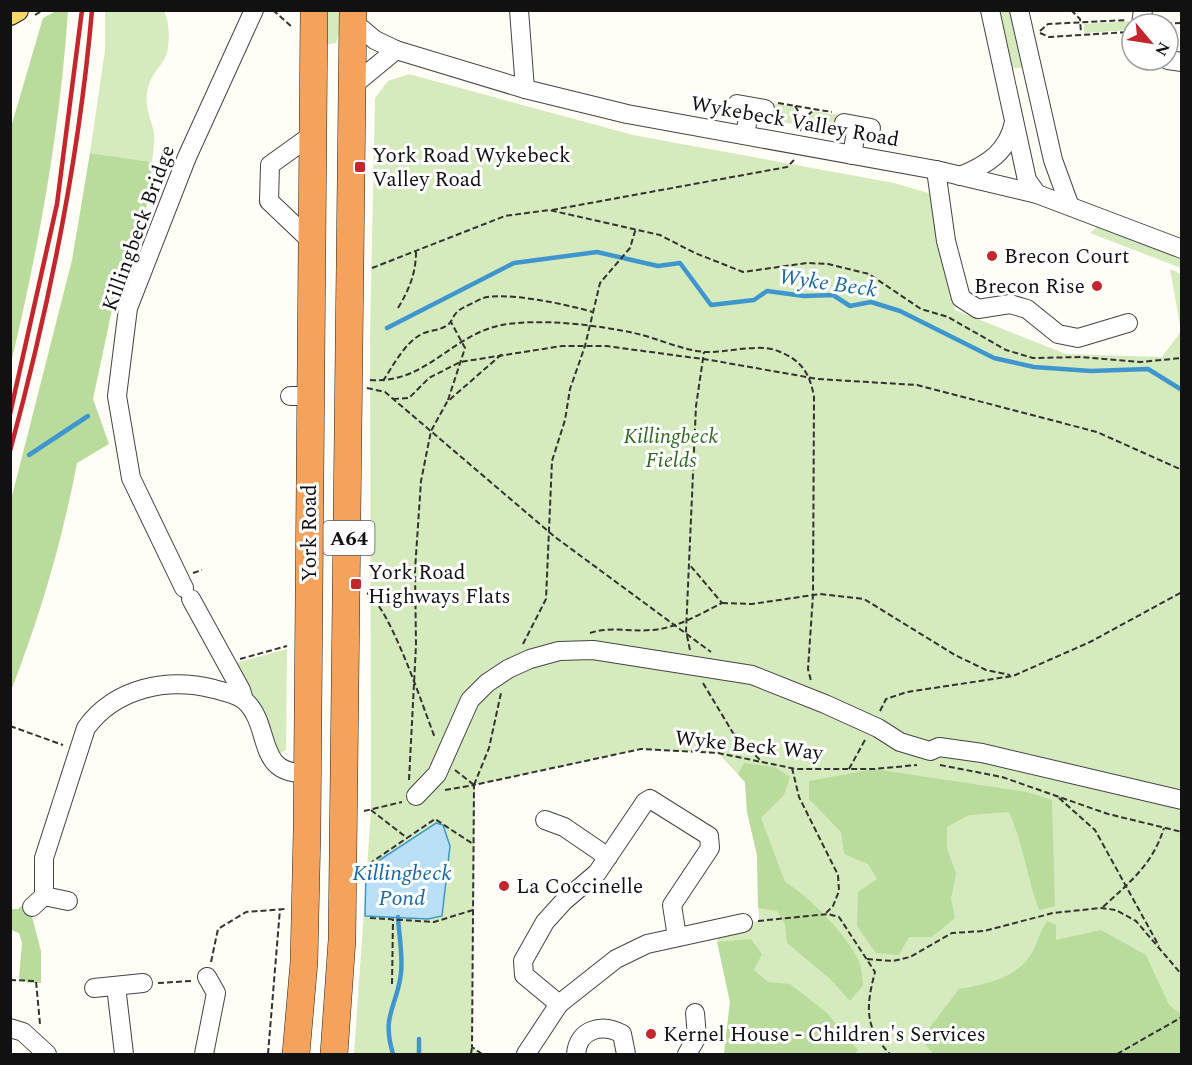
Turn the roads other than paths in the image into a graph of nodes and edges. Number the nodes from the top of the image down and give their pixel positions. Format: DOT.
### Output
graph roads {
  1 [pos="17,10"];
  2 [pos="294,10"];
  3 [pos="314,10"];
  4 [pos="519,10"];
  5 [pos="990,10"];
  6 [pos="1019,10"];
  7 [pos="10,14"];
  8 [pos="248,16"];
  9 [pos="352,16"];
  10 [pos="314,42"];
  11 [pos="396,50"];
  12 [pos="1036,82"];
  13 [pos="351,87"];
  14 [pos="1005,88"];
  15 [pos="525,89"];
  16 [pos="757,106"];
  17 [pos="852,122"];
  18 [pos="1014,122"];
  19 [pos="313,134"];
  20 [pos="745,135"];
  21 [pos="852,155"];
  22 [pos="936,170"];
  23 [pos="960,176"];
  24 [pos="1037,194"];
  25 [pos="1069,204"];
  26 [pos="312,242"];
  27 [pos="1182,249"];
  28 [pos="1128,323"];
  29 [pos="244,700"];
  30 [pos="308,773"];
  31 [pos="412,797"];
  32 [pos="1182,800"];
  33 [pos="545,820"];
  34 [pos="608,857"];
  35 [pos="68,902"];
  36 [pos="343,922"];
  37 [pos="743,923"];
  38 [pos="677,937"];
  39 [pos="207,977"];
  40 [pos="143,983"];
  41 [pos="116,986"];
  42 [pos="94,988"];
  43 [pos="559,1004"];
  44 [pos="695,1013"];
  45 [pos="10,1028"];
  46 [pos="44,1052"];
  47 [pos="532,1053"];
  48 [pos="124,1054"];
  49 [pos="204,1054"];
  50 [pos="296,1054"];
  51 [pos="334,1054"];
  52 [pos="348,1054"];
  53 [pos="576,1054"];
  54 [pos="626,1054"];
  55 [pos="687,1054"];
  1 -- 7 [label="main road"];
  2 -- 10 [label="highway"];
  3 -- 10 [label="highway, York Road / A64"];
  4 -- 15 [label="street"];
  5 -- 14 [label="street"];
  6 -- 12 [label="street"];
  8 -- 29 [label="street, Killingbeck Bridge"];
  9 -- 11 [label="street, Wykebeck Valley Road"];
  9 -- 13 [label="highway, York Road / A64"];
  10 -- 19 [label="highway, York Road / A64"];
  11 -- 13 [label="street"];
  11 -- 15 [label="street, Wykebeck Valley Road"];
  12 -- 14 [label="street"];
  12 -- 25 [label="street"];
  13 -- 36 [label="highway, York Road / A64"];
  14 -- 18 [label="street"];
  15 -- 20 [label="street, Wykebeck Valley Road"];
  16 -- 20 [label="street"];
  17 -- 21 [label="street"];
  18 -- 23 [label="street"];
  18 -- 24 [label="street"];
  19 -- 26 [label="highway, York Road / A64"];
  19 -- 26 [label="street"];
  20 -- 21 [label="street, Wykebeck Valley Road"];
  21 -- 22 [label="street, Wykebeck Valley Road"];
  22 -- 23 [label="street, Wykebeck Valley Road"];
  22 -- 28 [label="street"];
  23 -- 24 [label="street, Wykebeck Valley Road"];
  24 -- 25 [label="street, Wykebeck Valley Road"];
  25 -- 27 [label="street, Wykebeck Valley Road"];
  26 -- 30 [label="highway, York Road / A64"];
  29 -- 30 [label="street, Killingbeck Bridge"];
  29 -- 35 [label="street"];
  30 -- 50 [label="highway, York Road / A64"];
  31 -- 32 [label="street"];
  33 -- 34 [label="street"];
  34 -- 38 [label="street"];
  34 -- 43 [label="street"];
  36 -- 51 [label="highway, York Road / A64"];
  36 -- 52 [label="highway"];
  37 -- 38 [label="street"];
  38 -- 43 [label="street"];
  39 -- 49 [label="street"];
  40 -- 41 [label="street"];
  41 -- 42 [label="street"];
  41 -- 48 [label="street"];
  43 -- 47 [label="street"];
  44 -- 55 [label="street"];
  45 -- 46 [label="street"];
  53 -- 54 [label="street"];
}
